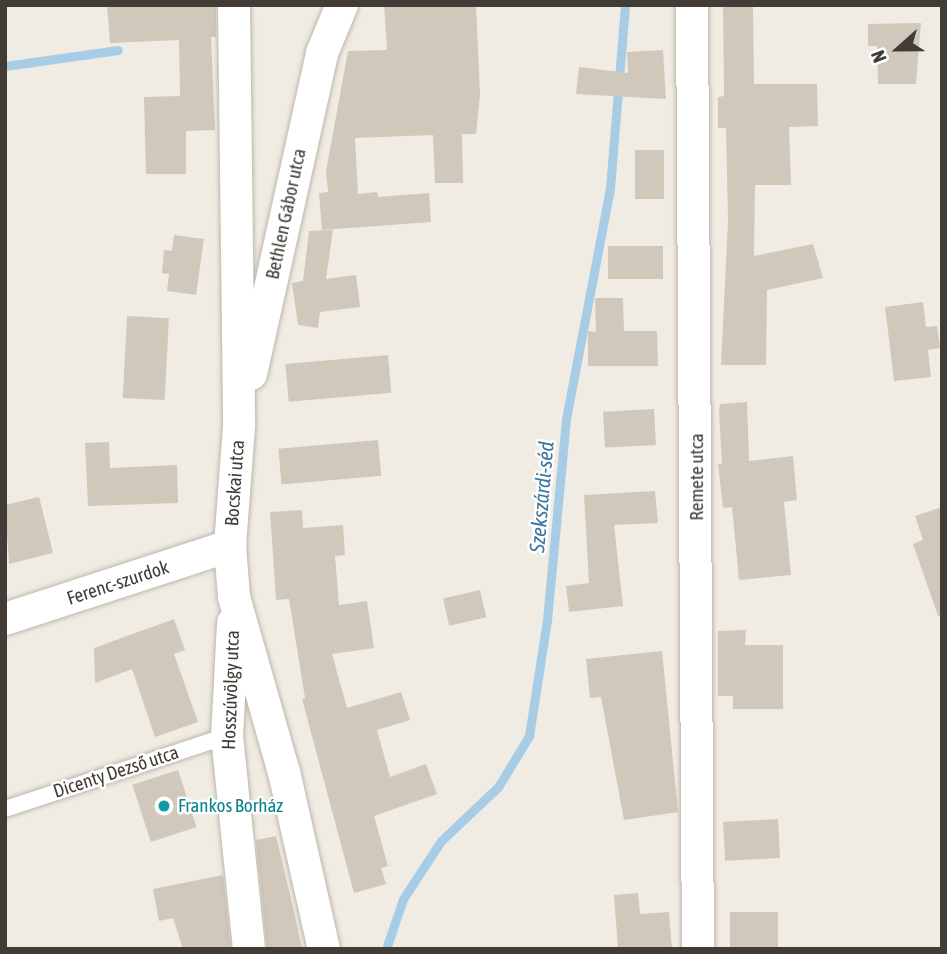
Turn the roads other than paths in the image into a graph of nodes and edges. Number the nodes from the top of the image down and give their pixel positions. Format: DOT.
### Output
graph roads {
  1 [pos="234,5"];
  2 [pos="342,5"];
  3 [pos="692,5"];
  4 [pos="239,426"];
  5 [pos="230,546"];
  6 [pos="234,597"];
  7 [pos="5,619"];
  8 [pos="227,736"];
  9 [pos="5,809"];
  10 [pos="249,949"];
  11 [pos="324,949"];
  12 [pos="698,949"];
  1 -- 4 [label="street, Bocskai utca"];
  2 -- 4 [label="street, Bethlen Gábor utca"];
  3 -- 12 [label="street, Remete utca"];
  4 -- 5 [label="street, Bocskai utca"];
  5 -- 6 [label="street, Bocskai utca"];
  5 -- 7 [label="street, Ferenc-szurdok"];
  6 -- 8 [label="street, Hosszúvölgy utca"];
  6 -- 11 [label="street, Bocskai utca"];
  8 -- 9 [label="lane, Dicenty Dezső utca"];
  8 -- 10 [label="street, Hosszúvölgy utca"];
}
